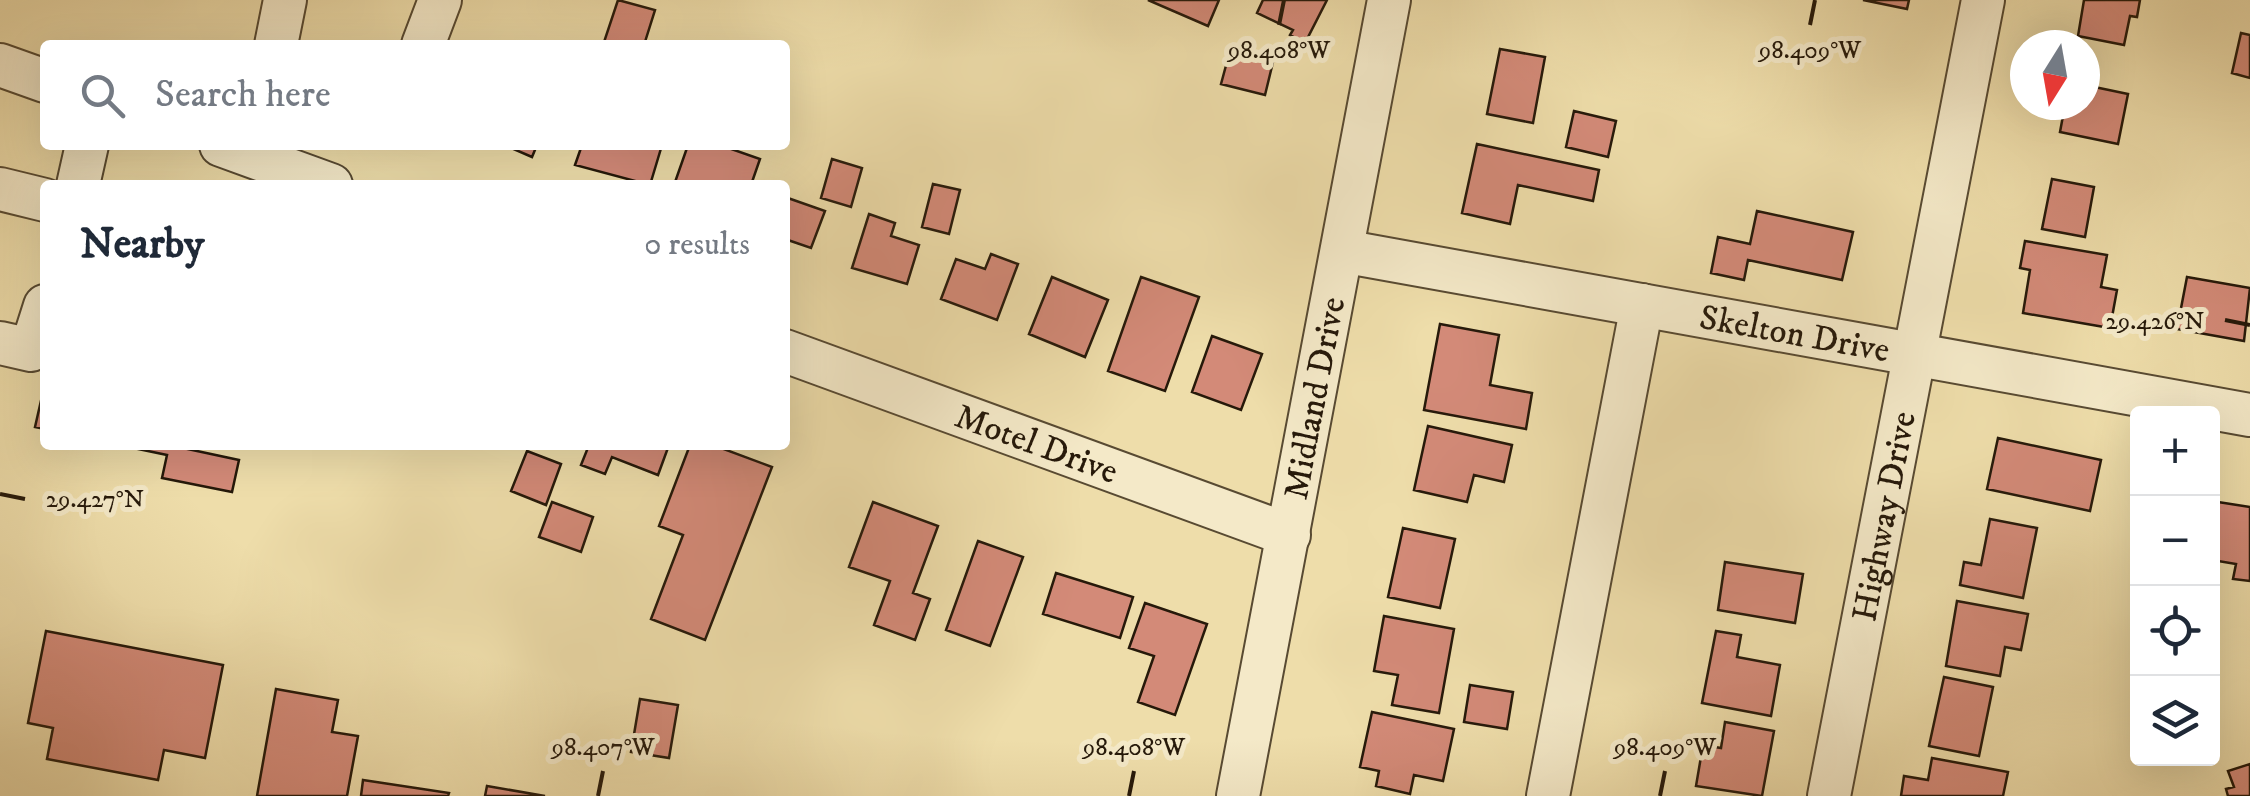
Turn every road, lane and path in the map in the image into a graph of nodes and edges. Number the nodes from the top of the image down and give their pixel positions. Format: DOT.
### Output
graph roads {
  1 [pos="285,0"];
  2 [pos="440,0"];
  3 [pos="1389,0"];
  4 [pos="1983,0"];
  5 [pos="277,40"];
  6 [pos="425,40"];
  7 [pos="0,64"];
  8 [pos="40,79"];
  9 [pos="85,150"];
  10 [pos="249,150"];
  11 [pos="79,180"];
  12 [pos="319,180"];
  13 [pos="0,188"];
  14 [pos="40,199"];
  15 [pos="1342,250"];
  16 [pos="1642,305"];
  17 [pos="40,322"];
  18 [pos="0,344"];
  19 [pos="790,353"];
  20 [pos="1915,354"];
  21 [pos="2250,414"];
  22 [pos="1289,534"];
  23 [pos="1238,796"];
  24 [pos="1548,796"];
  25 [pos="1829,796"];
  1 -- 5 [label="street"];
  2 -- 6 [label="street"];
  3 -- 15 [label="street, Midland Drive"];
  4 -- 20 [label="street, Highway Drive"];
  7 -- 8 [label="street"];
  9 -- 11 [label="street"];
  10 -- 12 [label="street"];
  13 -- 14 [label="street"];
  15 -- 16 [label="street, Skelton Drive"];
  15 -- 22 [label="street, Midland Drive"];
  16 -- 20 [label="street, Skelton Drive"];
  16 -- 24 [label="street"];
  17 -- 18 [label="street"];
  19 -- 22 [label="street, Motel Drive"];
  20 -- 21 [label="street, Skelton Drive"];
  20 -- 25 [label="street, Highway Drive"];
  22 -- 23 [label="street, Midland Drive"];
}
